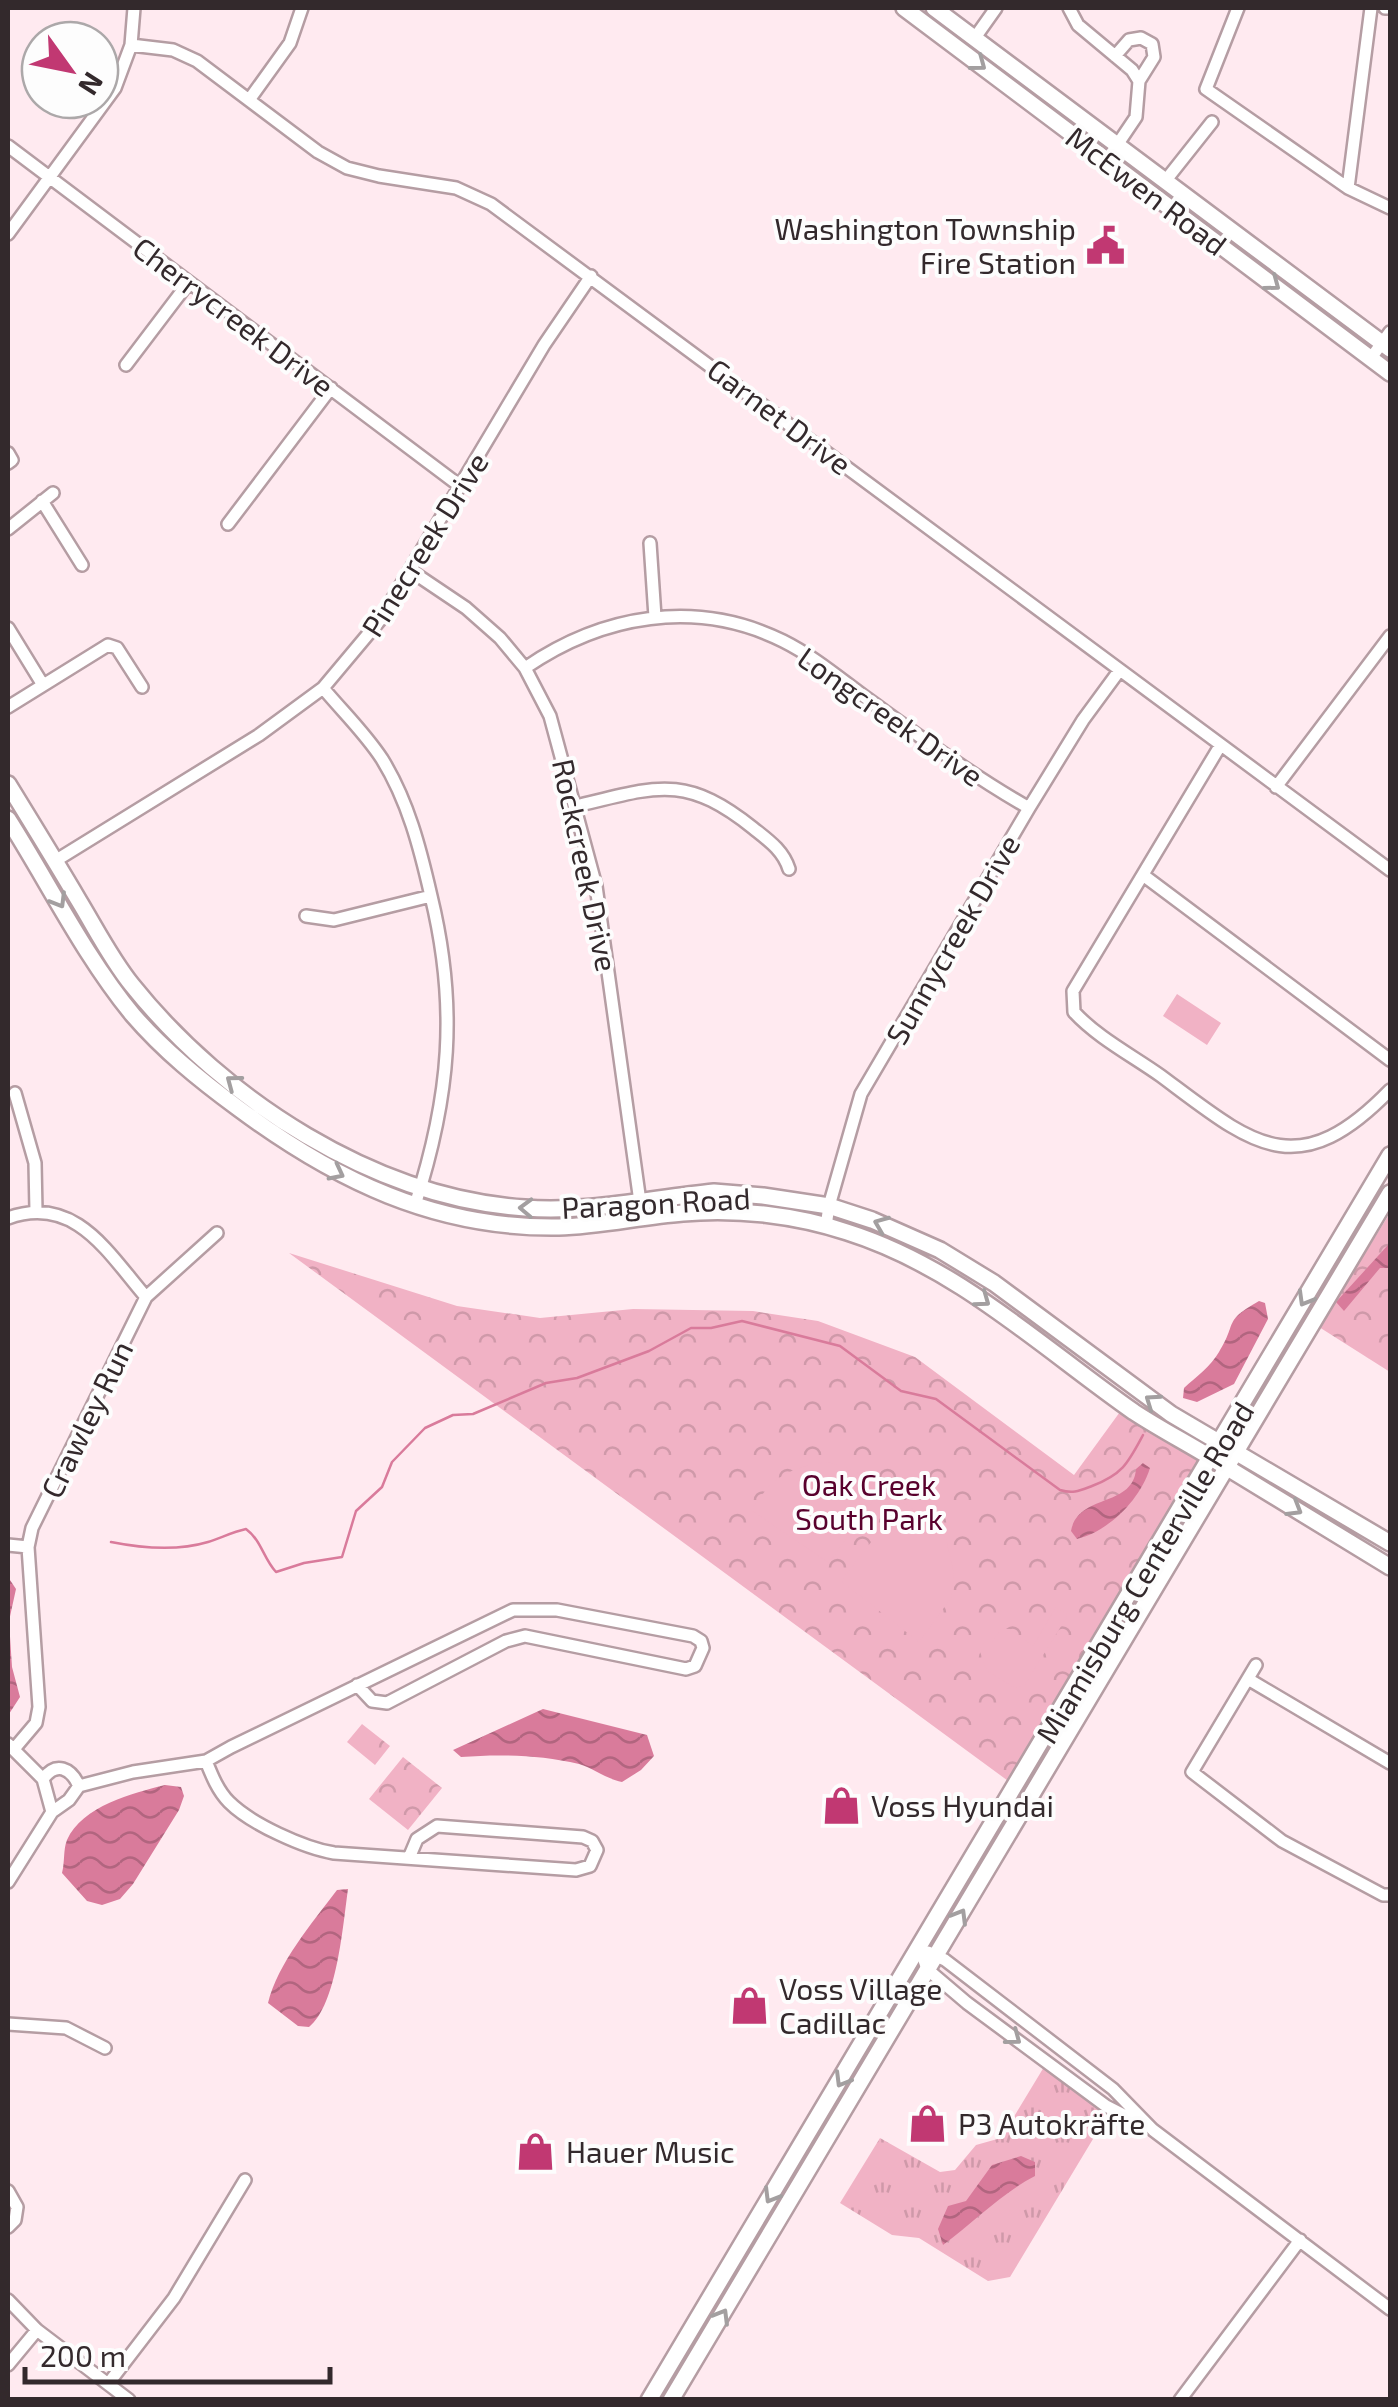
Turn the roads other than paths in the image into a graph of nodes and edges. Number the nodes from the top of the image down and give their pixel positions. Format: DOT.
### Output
graph roads {
  1 [pos="134,8"];
  2 [pos="302,8"];
  3 [pos="904,8"];
  4 [pos="934,8"];
  5 [pos="996,8"];
  6 [pos="1068,8"];
  7 [pos="1238,8"];
  8 [pos="1371,8"];
  9 [pos="974,38"];
  10 [pos="131,46"];
  11 [pos="1115,56"];
  12 [pos="1139,81"];
  13 [pos="250,100"];
  14 [pos="1212,122"];
  15 [pos="1118,145"];
  16 [pos="8,146"];
  17 [pos="1107,160"];
  18 [pos="50,178"];
  19 [pos="1166,180"];
  20 [pos="1348,188"];
  21 [pos="1390,208"];
  22 [pos="8,234"];
  23 [pos="591,276"];
  24 [pos="190,282"];
  25 [pos="1388,341"];
  26 [pos="1371,358"];
  27 [pos="126,365"];
  28 [pos="1390,373"];
  29 [pos="331,388"];
  30 [pos="460,486"];
  31 [pos="228,524"];
  32 [pos="8,529"];
  33 [pos="650,543"];
  34 [pos="82,564"];
  35 [pos="411,571"];
  36 [pos="656,617"];
  37 [pos="8,628"];
  38 [pos="1390,636"];
  39 [pos="524,668"];
  40 [pos="1119,671"];
  41 [pos="43,685"];
  42 [pos="142,687"];
  43 [pos="324,688"];
  44 [pos="8,707"];
  45 [pos="1220,746"];
  46 [pos="8,784"];
  47 [pos="1276,787"];
  48 [pos="576,806"];
  49 [pos="1029,808"];
  50 [pos="8,819"];
  51 [pos="55,861"];
  52 [pos="789,869"];
  53 [pos="1390,870"];
  54 [pos="1143,875"];
  55 [pos="431,896"];
  56 [pos="306,916"];
  57 [pos="1390,1060"];
  58 [pos="1390,1090"];
  59 [pos="16,1093"];
  60 [pos="1390,1155"];
  61 [pos="421,1187"];
  62 [pos="1390,1193"];
  63 [pos="642,1198"];
  64 [pos="415,1205"];
  65 [pos="829,1206"];
  66 [pos="36,1211"];
  67 [pos="8,1218"];
  68 [pos="641,1218"];
  69 [pos="826,1226"];
  70 [pos="217,1233"];
  71 [pos="1333,1251"];
  72 [pos="1350,1261"];
  73 [pos="146,1297"];
  74 [pos="1229,1447"];
  75 [pos="1212,1459"];
  76 [pos="1227,1468"];
  77 [pos="1390,1544"];
  78 [pos="8,1545"];
  79 [pos="28,1547"];
  80 [pos="1390,1567"];
  81 [pos="1092,1658"];
  82 [pos="1256,1666"];
  83 [pos="1109,1668"];
  84 [pos="1248,1679"];
  85 [pos="357,1685"];
  86 [pos="10,1747"];
  87 [pos="206,1762"];
  88 [pos="1390,1763"];
  89 [pos="42,1779"];
  90 [pos="79,1786"];
  91 [pos="52,1812"];
  92 [pos="410,1858"];
  93 [pos="8,1882"];
  94 [pos="1390,1895"];
  95 [pos="928,1958"];
  96 [pos="8,2024"];
  97 [pos="105,2048"];
  98 [pos="822,2113"];
  99 [pos="837,2122"];
  100 [pos="1153,2130"];
  101 [pos="245,2180"];
  102 [pos="8,2191"];
  103 [pos="8,2227"];
  104 [pos="1300,2240"];
  105 [pos="8,2300"];
  106 [pos="1390,2309"];
  107 [pos="36,2330"];
  108 [pos="8,2365"];
  109 [pos="108,2384"];
  110 [pos="128,2400"];
  111 [pos="650,2400"];
  112 [pos="671,2400"];
  113 [pos="1180,2400"];
  1 -- 10 [label="street"];
  2 -- 13 [label="street"];
  3 -- 17 [label="street, McEwen Road, one-way"];
  4 -- 9 [label="street, McEwen Road"];
  5 -- 9 [label="street"];
  6 -- 11 [label="street"];
  7 -- 20 [label="street"];
  8 -- 20 [label="street"];
  9 -- 15 [label="street, McEwen Road"];
  10 -- 13 [label="street, Garnet Drive"];
  10 -- 18 [label="street"];
  11 -- 12 [label="street"];
  11 -- 12 [label="street"];
  12 -- 15 [label="street"];
  13 -- 23 [label="street, Garnet Drive"];
  14 -- 19 [label="street"];
  15 -- 17 [label="street"];
  15 -- 19 [label="street, McEwen Road"];
  16 -- 18 [label="street, Cherrycreek Drive"];
  17 -- 26 [label="street, McEwen Road, one-way"];
  18 -- 22 [label="street"];
  18 -- 24 [label="street, Cherrycreek Drive"];
  19 -- 25 [label="street, McEwen Road"];
  20 -- 21 [label="street"];
  23 -- 30 [label="street, Pinecreek Drive"];
  23 -- 40 [label="street, Garnet Drive"];
  24 -- 27 [label="street"];
  24 -- 29 [label="street, Cherrycreek Drive"];
  25 -- 26 [label="street"];
  26 -- 28 [label="street, McEwen Road"];
  29 -- 30 [label="street, Cherrycreek Drive"];
  29 -- 31 [label="street"];
  30 -- 35 [label="street, Pinecreek Drive"];
  32 -- 34 [label="street"];
  33 -- 36 [label="street"];
  35 -- 39 [label="street, Rockcreek Drive"];
  35 -- 43 [label="street, Pinecreek Drive"];
  36 -- 39 [label="street, Longcreek Drive"];
  36 -- 49 [label="street, Longcreek Drive"];
  37 -- 41 [label="street"];
  38 -- 47 [label="street"];
  39 -- 48 [label="street, Rockcreek Drive"];
  40 -- 45 [label="street, Garnet Drive"];
  40 -- 49 [label="street, Sunnycreek Drive"];
  41 -- 42 [label="street"];
  41 -- 44 [label="street"];
  43 -- 51 [label="street, Pinecreek Drive"];
  43 -- 55 [label="street"];
  45 -- 47 [label="street, Garnet Drive"];
  45 -- 54 [label="street"];
  46 -- 51 [label="street, Paragon Road"];
  47 -- 53 [label="street, Garnet Drive"];
  48 -- 52 [label="street"];
  48 -- 63 [label="street, Rockcreek Drive"];
  49 -- 65 [label="street, Sunnycreek Drive"];
  50 -- 64 [label="street, Paragon Road, one-way"];
  61 -- 51 [label="street, Paragon Road, one-way"];
  54 -- 57 [label="street"];
  54 -- 58 [label="street"];
  55 -- 56 [label="street"];
  55 -- 61 [label="street"];
  59 -- 66 [label="street"];
  60 -- 71 [label="street, Miamisburg Centerville Road"];
  63 -- 61 [label="street, Paragon Road, one-way"];
  61 -- 64 [label="street"];
  62 -- 72 [label="street, Miamisburg Centerville Road"];
  63 -- 65 [label="street, Paragon Road"];
  63 -- 68 [label="street, Rockcreek Drive"];
  64 -- 68 [label="street, Paragon Road"];
  65 -- 69 [label="street, Sunnycreek Drive"];
  74 -- 65 [label="street, Paragon Road, one-way"];
  66 -- 67 [label="street"];
  66 -- 73 [label="street"];
  68 -- 69 [label="street, Paragon Road"];
  69 -- 75 [label="street, Paragon Road, one-way"];
  70 -- 73 [label="street, Crawley Run"];
  71 -- 72 [label="street"];
  71 -- 74 [label="street, Miamisburg Centerville Road, one-way"];
  72 -- 74 [label="street, Miamisburg Centerville Road"];
  73 -- 79 [label="street, Crawley Run"];
  74 -- 75 [label="street, Miamisburg Centerville Road"];
  74 -- 76 [label="street, Miamisburg Centerville Road"];
  74 -- 77 [label="street, Paragon Road"];
  75 -- 76 [label="street, Paragon Road"];
  75 -- 81 [label="street, Miamisburg Centerville Road"];
  76 -- 80 [label="street, Paragon Road, one-way"];
  76 -- 83 [label="street, Miamisburg Centerville Road"];
  78 -- 79 [label="street"];
  79 -- 86 [label="street, Crawley Run"];
  81 -- 83 [label="street"];
  81 -- 95 [label="street, Miamisburg Centerville Road"];
  82 -- 84 [label="street"];
  95 -- 83 [label="street, Miamisburg Centerville Road, one-way"];
  84 -- 88 [label="street"];
  84 -- 94 [label="street"];
  85 -- 85 [label="street"];
  85 -- 87 [label="street"];
  86 -- 89 [label="street"];
  87 -- 90 [label="street"];
  87 -- 92 [label="street"];
  89 -- 90 [label="street"];
  89 -- 91 [label="street"];
  90 -- 91 [label="street"];
  91 -- 93 [label="street"];
  92 -- 92 [label="street"];
  95 -- 98 [label="street, Miamisburg Centerville Road, one-way"];
  95 -- 99 [label="street, Miamisburg Centerville Road"];
  95 -- 100 [label="street"];
  95 -- 100 [label="street, one-way"];
  96 -- 97 [label="street"];
  98 -- 99 [label="street"];
  98 -- 111 [label="street, Miamisburg Centerville Road, one-way"];
  112 -- 99 [label="street, Miamisburg Centerville Road, one-way"];
  100 -- 104 [label="street"];
  101 -- 109 [label="street"];
  102 -- 103 [label="street"];
  104 -- 106 [label="street"];
  104 -- 113 [label="street"];
  105 -- 107 [label="street"];
  107 -- 108 [label="street"];
  107 -- 109 [label="street"];
  109 -- 110 [label="street"];
}
